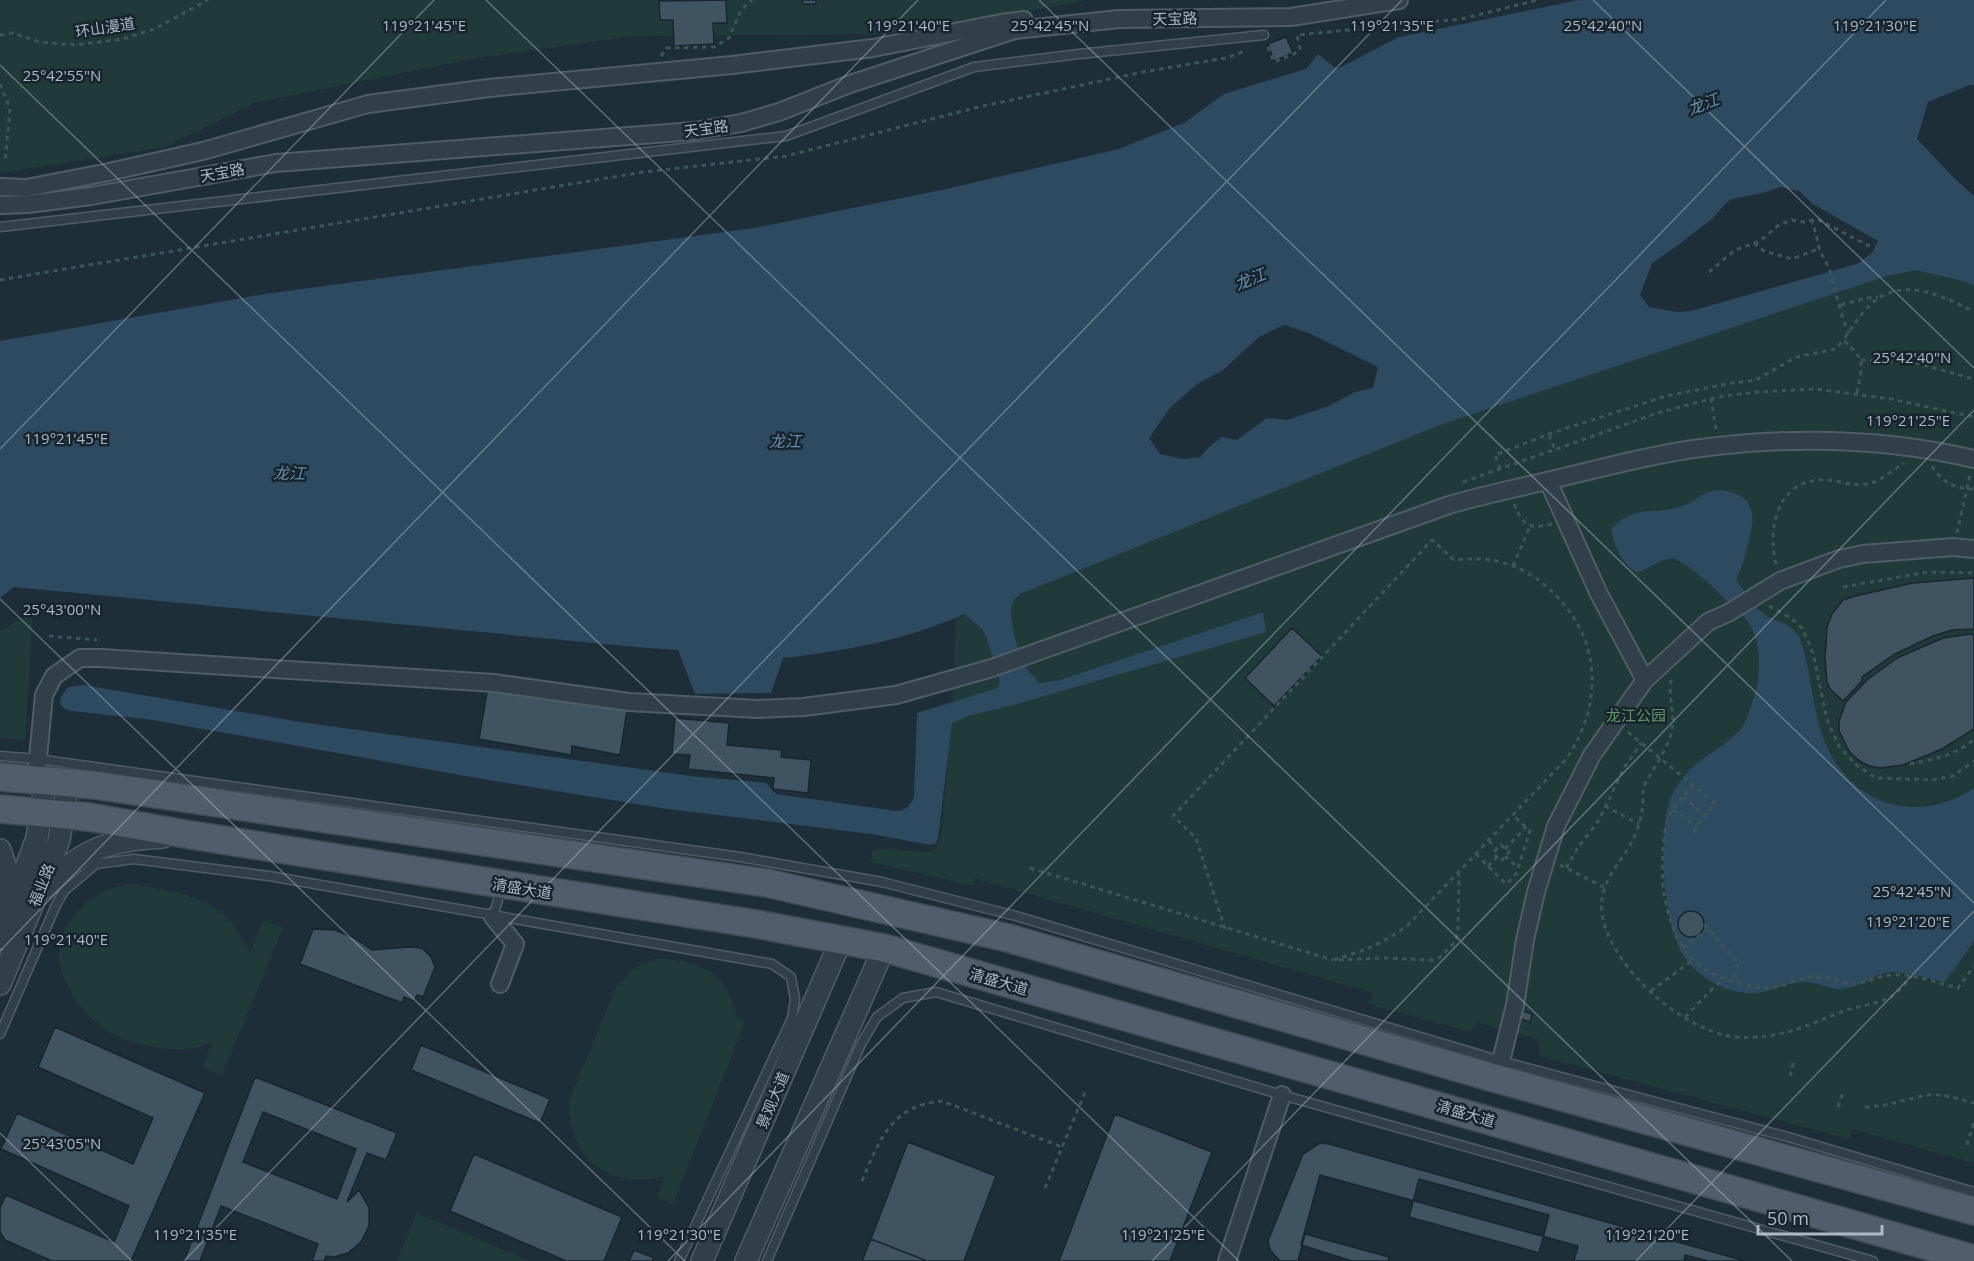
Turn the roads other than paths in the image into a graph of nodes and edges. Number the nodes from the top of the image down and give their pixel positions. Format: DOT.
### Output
graph roads {
  1 [pos="1335,0"];
  2 [pos="1399,0"];
  3 [pos="1264,35"];
  4 [pos="0,187"];
  5 [pos="0,205"];
  6 [pos="0,227"];
  7 [pos="1974,459"];
  8 [pos="1548,481"];
  9 [pos="1974,549"];
  10 [pos="1645,680"];
  11 [pos="0,756"];
  12 [pos="47,775"];
  13 [pos="0,777"];
  14 [pos="0,809"];
  15 [pos="52,814"];
  16 [pos="191,835"];
  17 [pos="0,850"];
  18 [pos="502,885"];
  19 [pos="37,895"];
  20 [pos="493,917"];
  21 [pos="4,929"];
  22 [pos="841,940"];
  23 [pos="884,948"];
  24 [pos="0,984"];
  25 [pos="500,984"];
  26 [pos="0,1034"];
  27 [pos="1498,1069"];
  28 [pos="1282,1095"];
  29 [pos="1974,1192"];
  30 [pos="1974,1211"];
  31 [pos="1974,1259"];
  32 [pos="680,1261"];
  33 [pos="702,1261"];
  34 [pos="746,1261"];
  35 [pos="767,1261"];
  36 [pos="1227,1261"];
  37 [pos="1873,1261"];
  1 -- 4 [label="street, 天宝路"];
  2 -- 5 [label="street, 天宝路"];
  3 -- 6 [label="lane"];
  7 -- 8 [label="street"];
  8 -- 10 [label="street"];
  8 -- 12 [label="street"];
  9 -- 10 [label="street"];
  10 -- 27 [label="street"];
  11 -- 12 [label="lane"];
  12 -- 13 [label="main road"];
  12 -- 15 [label="street, 福业路"];
  12 -- 27 [label="main road"];
  12 -- 27 [label="lane"];
  14 -- 15 [label="main road, 清盛大道"];
  15 -- 16 [label="main road, 清盛大道"];
  15 -- 19 [label="street, 福业路"];
  15 -- 21 [label="street, 福业路"];
  16 -- 18 [label="main road, 清盛大道"];
  16 -- 19 [label="street"];
  17 -- 21 [label="street"];
  18 -- 20 [label="lane"];
  18 -- 22 [label="main road, 清盛大道"];
  19 -- 24 [label="street, 福业路"];
  20 -- 25 [label="street"];
  20 -- 26 [label="lane"];
  20 -- 32 [label="lane"];
  22 -- 23 [label="main road, 清盛大道"];
  22 -- 33 [label="street, 景观大道"];
  23 -- 31 [label="main road, 清盛大道"];
  23 -- 34 [label="street"];
  27 -- 29 [label="lane"];
  27 -- 30 [label="main road"];
  28 -- 35 [label="lane"];
  28 -- 36 [label="street"];
  28 -- 37 [label="lane"];
}
